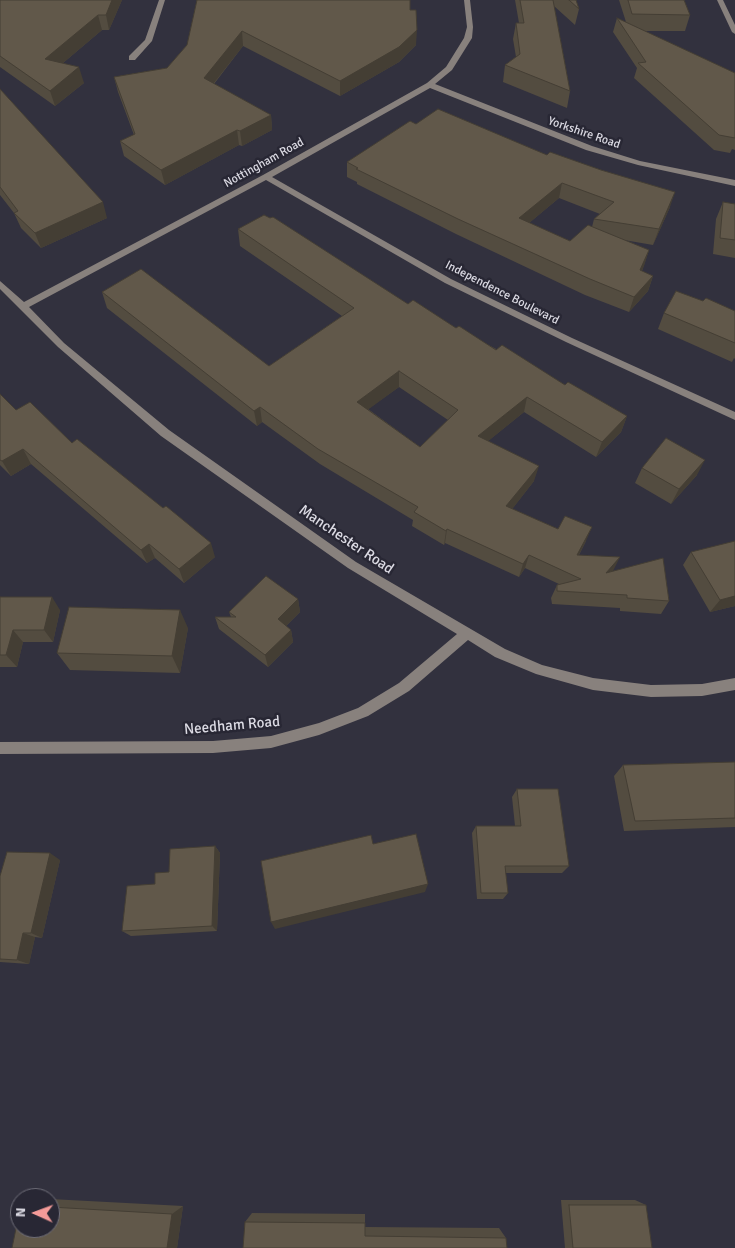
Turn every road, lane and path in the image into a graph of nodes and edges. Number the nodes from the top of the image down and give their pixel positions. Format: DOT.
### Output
graph roads {
  1 [pos="162,0"];
  2 [pos="468,0"];
  3 [pos="720,0"];
  4 [pos="735,32"];
  5 [pos="132,58"];
  6 [pos="430,85"];
  7 [pos="266,177"];
  8 [pos="735,184"];
  9 [pos="0,284"];
  10 [pos="22,308"];
  11 [pos="735,416"];
  12 [pos="466,634"];
  13 [pos="735,684"];
  14 [pos="0,748"];
  1 -- 5 [label="street"];
  2 -- 6 [label="street, Nottingham Road"];
  3 -- 4 [label="street"];
  6 -- 7 [label="street, Nottingham Road"];
  6 -- 8 [label="street, Yorkshire Road"];
  7 -- 10 [label="street, Nottingham Road"];
  7 -- 11 [label="street, Independence Boulevard"];
  9 -- 10 [label="street, Manchester Road"];
  10 -- 12 [label="street, Manchester Road"];
  12 -- 13 [label="street, Manchester Road"];
  12 -- 14 [label="street, Needham Road"];
}
